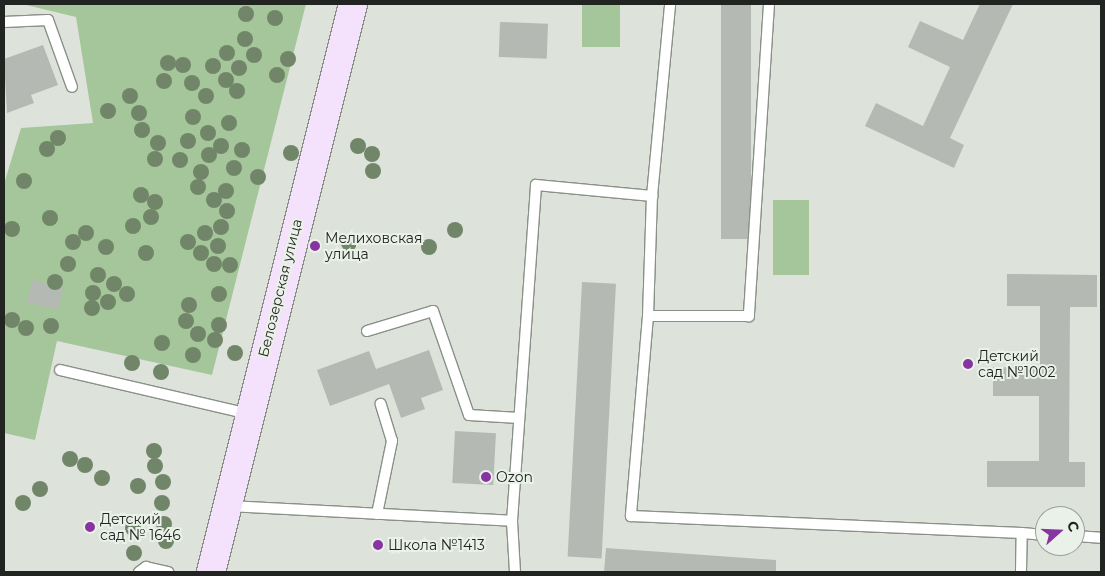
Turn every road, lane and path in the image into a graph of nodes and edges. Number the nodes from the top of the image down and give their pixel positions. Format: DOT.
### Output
graph roads {
  1 [pos="353,4"];
  2 [pos="670,4"];
  3 [pos="769,4"];
  4 [pos="4,22"];
  5 [pos="72,87"];
  6 [pos="652,196"];
  7 [pos="648,316"];
  8 [pos="367,331"];
  9 [pos="60,370"];
  10 [pos="381,404"];
  11 [pos="249,414"];
  12 [pos="520,418"];
  13 [pos="227,506"];
  14 [pos="377,514"];
  15 [pos="512,521"];
  16 [pos="1022,533"];
  17 [pos="1035,534"];
  18 [pos="1085,537"];
  19 [pos="1101,538"];
  20 [pos="139,572"];
  21 [pos="168,572"];
  22 [pos="211,572"];
  23 [pos="515,572"];
  24 [pos="1021,572"];
  1 -- 11 [label="street, Белозерская улица"];
  2 -- 6 [label="lane"];
  3 -- 7 [label="lane"];
  4 -- 5 [label="lane"];
  6 -- 7 [label="lane"];
  6 -- 12 [label="lane"];
  7 -- 16 [label="lane"];
  8 -- 12 [label="lane"];
  9 -- 11 [label="lane"];
  10 -- 14 [label="lane"];
  11 -- 13 [label="street, Белозерская улица"];
  12 -- 15 [label="lane"];
  13 -- 14 [label="lane"];
  13 -- 22 [label="street, Белозерская улица"];
  14 -- 15 [label="lane"];
  15 -- 23 [label="lane"];
  16 -- 17 [label="lane"];
  16 -- 24 [label="lane"];
  18 -- 19 [label="lane"];
  20 -- 21 [label="lane"];
}
